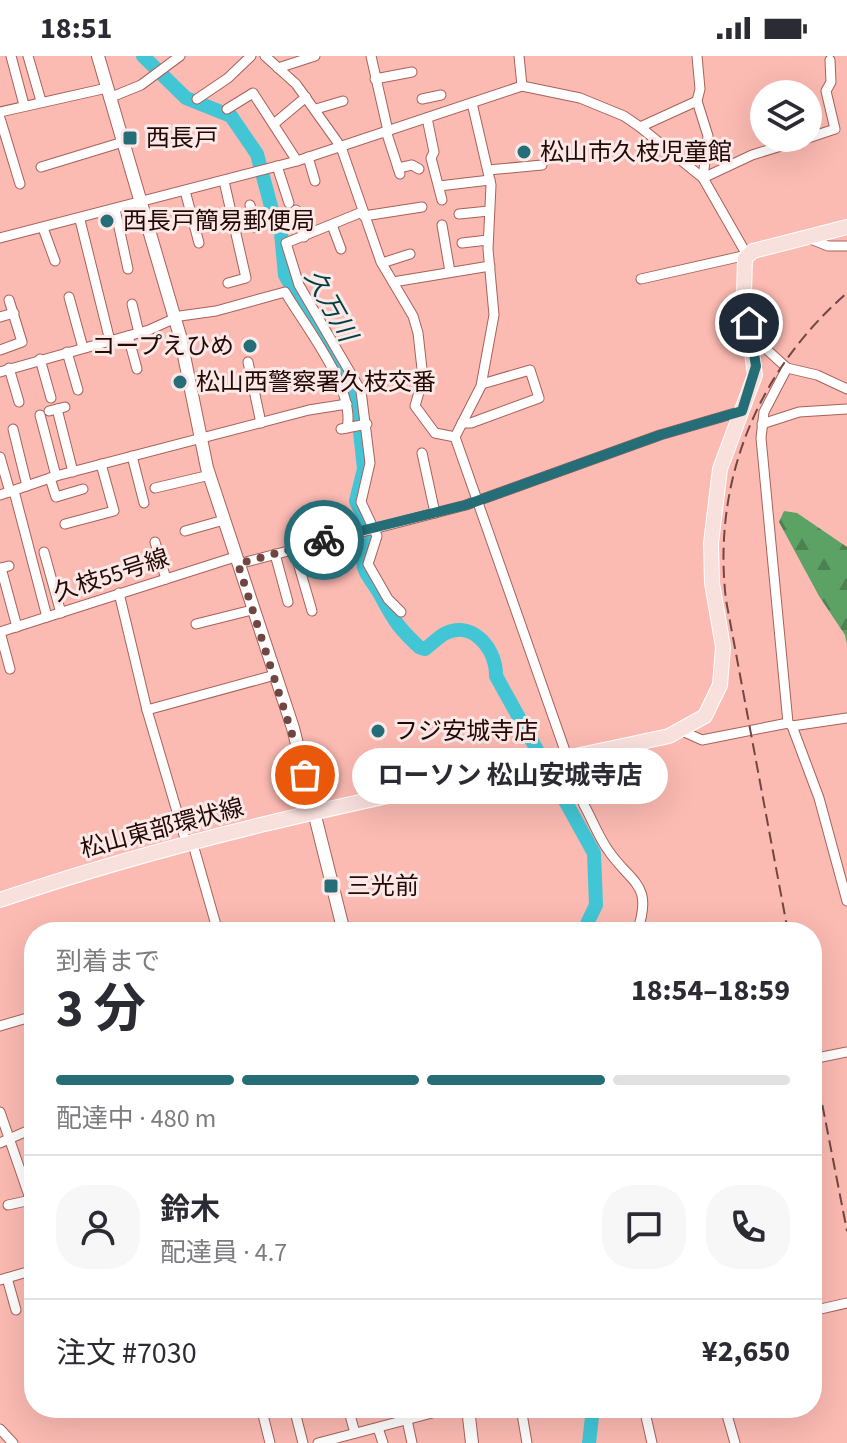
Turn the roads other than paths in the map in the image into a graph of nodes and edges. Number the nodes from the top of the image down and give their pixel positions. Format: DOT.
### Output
graph roads {
  1 [pos="11,56"];
  2 [pos="28,56"];
  3 [pos="98,56"];
  4 [pos="180,56"];
  5 [pos="251,56"];
  6 [pos="265,56"];
  7 [pos="315,56"];
  8 [pos="371,56"];
  9 [pos="519,56"];
  10 [pos="697,56"];
  11 [pos="830,60"];
  12 [pos="278,68"];
  13 [pos="412,72"];
  14 [pos="375,79"];
  15 [pos="522,86"];
  16 [pos="108,93"];
  17 [pos="306,97"];
  18 [pos="197,99"];
  19 [pos="422,99"];
  20 [pos="41,101"];
  21 [pos="343,101"];
  22 [pos="697,101"];
  23 [pos="472,103"];
  24 [pos="24,105"];
  25 [pos="227,109"];
  26 [pos="316,109"];
  27 [pos="0,111"];
  28 [pos="440,114"];
  29 [pos="427,118"];
  30 [pos="275,123"];
  31 [pos="640,127"];
  32 [pos="387,131"];
  33 [pos="822,133"];
  34 [pos="123,142"];
  35 [pos="341,147"];
  36 [pos="762,152"];
  37 [pos="302,159"];
  38 [pos="542,165"];
  39 [pos="277,166"];
  40 [pos="41,167"];
  41 [pos="419,169"];
  42 [pos="489,175"];
  43 [pos="703,178"];
  44 [pos="224,181"];
  45 [pos="315,181"];
  46 [pos="21,184"];
  47 [pos="439,186"];
  48 [pos="185,191"];
  49 [pos="442,200"];
  50 [pos="142,201"];
  51 [pos="250,205"];
  52 [pos="422,207"];
  53 [pos="115,209"];
  54 [pos="489,211"];
  55 [pos="363,214"];
  56 [pos="459,214"];
  57 [pos="80,220"];
  58 [pos="234,223"];
  59 [pos="332,225"];
  60 [pos="442,225"];
  61 [pos="847,227"];
  62 [pos="43,228"];
  63 [pos="304,237"];
  64 [pos="807,237"];
  65 [pos="0,238"];
  66 [pos="488,240"];
  67 [pos="199,243"];
  68 [pos="462,243"];
  69 [pos="847,246"];
  70 [pos="341,249"];
  71 [pos="410,254"];
  72 [pos="747,255"];
  73 [pos="55,261"];
  74 [pos="382,263"];
  75 [pos="125,265"];
  76 [pos="490,266"];
  77 [pos="450,272"];
  78 [pos="641,279"];
  79 [pos="393,282"];
  80 [pos="228,283"];
  81 [pos="69,297"];
  82 [pos="9,300"];
  83 [pos="745,301"];
  84 [pos="132,304"];
  85 [pos="14,313"];
  86 [pos="0,317"];
  87 [pos="175,319"];
  88 [pos="139,333"];
  89 [pos="128,336"];
  90 [pos="110,341"];
  91 [pos="83,348"];
  92 [pos="0,350"];
  93 [pos="67,352"];
  94 [pos="40,359"];
  95 [pos="248,362"];
  96 [pos="787,368"];
  97 [pos="137,369"];
  98 [pos="4,370"];
  99 [pos="482,384"];
  100 [pos="847,389"];
  101 [pos="78,390"];
  102 [pos="51,398"];
  103 [pos="19,402"];
  104 [pos="347,404"];
  105 [pos="847,409"];
  106 [pos="742,411"];
  107 [pos="261,423"];
  108 [pos="462,423"];
  109 [pos="366,424"];
  110 [pos="762,424"];
  111 [pos="13,429"];
  112 [pos="455,437"];
  113 [pos="200,439"];
  114 [pos="422,453"];
  115 [pos="132,456"];
  116 [pos="0,457"];
  117 [pos="101,464"];
  118 [pos="73,472"];
  119 [pos="210,475"];
  120 [pos="53,477"];
  121 [pos="27,486"];
  122 [pos="155,488"];
  123 [pos="8,493"];
  124 [pos="79,493"];
  125 [pos="475,501"];
  126 [pos="143,504"];
  127 [pos="435,513"];
  128 [pos="224,520"];
  129 [pos="65,525"];
  130 [pos="371,527"];
  131 [pos="185,531"];
  132 [pos="155,542"];
  133 [pos="294,549"];
  134 [pos="44,552"];
  135 [pos="275,554"];
  136 [pos="236,561"];
  137 [pos="9,566"];
  138 [pos="166,579"];
  139 [pos="119,593"];
  140 [pos="288,602"];
  141 [pos="252,610"];
  142 [pos="311,612"];
  143 [pos="401,612"];
  144 [pos="61,613"];
  145 [pos="47,617"];
  146 [pos="196,624"];
  147 [pos="17,627"];
  148 [pos="0,632"];
  149 [pos="6,663"];
  150 [pos="275,675"];
  151 [pos="147,710"];
  152 [pos="847,718"];
  153 [pos="790,724"];
  154 [pos="682,731"];
  155 [pos="563,759"];
  156 [pos="314,812"];
  157 [pos="189,841"];
  158 [pos="0,900"];
  159 [pos="847,901"];
  160 [pos="215,922"];
  161 [pos="342,922"];
  162 [pos="640,922"];
  163 [pos="24,1019"];
  164 [pos="0,1026"];
  165 [pos="847,1052"];
  166 [pos="822,1057"];
  167 [pos="0,1112"];
  168 [pos="24,1132"];
  169 [pos="5,1141"];
  170 [pos="24,1184"];
  171 [pos="8,1205"];
  172 [pos="24,1205"];
  173 [pos="24,1273"];
  174 [pos="4,1279"];
  175 [pos="847,1303"];
  176 [pos="822,1309"];
  177 [pos="16,1310"];
  178 [pos="264,1418"];
  179 [pos="297,1418"];
  180 [pos="414,1418"];
  181 [pos="469,1418"];
  182 [pos="523,1418"];
  183 [pos="646,1418"];
  184 [pos="728,1418"];
  185 [pos="407,1420"];
  186 [pos="378,1428"];
  187 [pos="0,1429"];
  188 [pos="352,1437"];
  189 [pos="13,1443"];
  190 [pos="270,1443"];
  191 [pos="303,1443"];
  192 [pos="318,1443"];
  193 [pos="383,1443"];
  194 [pos="412,1443"];
  195 [pos="472,1443"];
  196 [pos="527,1443"];
  197 [pos="652,1443"];
  198 [pos="735,1443"];
  1 -- 24 [label="street"];
  2 -- 20 [label="street"];
  3 -- 16 [label="main road"];
  4 -- 16 [label="street"];
  5 -- 18 [label="street"];
  6 -- 12 [label="street"];
  7 -- 12 [label="street"];
  8 -- 14 [label="street"];
  9 -- 15 [label="street"];
  10 -- 22 [label="street"];
  11 -- 33 [label="street"];
  12 -- 17 [label="street"];
  13 -- 14 [label="street"];
  14 -- 32 [label="street"];
  15 -- 23 [label="street"];
  15 -- 31 [label="street"];
  16 -- 20 [label="street"];
  16 -- 34 [label="main road"];
  17 -- 26 [label="street"];
  17 -- 30 [label="street"];
  19 -- 28 [label="street"];
  20 -- 24 [label="street"];
  21 -- 26 [label="street"];
  22 -- 31 [label="street"];
  22 -- 43 [label="street"];
  23 -- 28 [label="street"];
  23 -- 42 [label="street"];
  24 -- 27 [label="street"];
  25 -- 30 [label="street"];
  26 -- 35 [label="street"];
  27 -- 46 [label="street"];
  28 -- 29 [label="street"];
  29 -- 32 [label="street"];
  29 -- 47 [label="street"];
  30 -- 37 [label="street"];
  31 -- 43 [label="street"];
  32 -- 35 [label="street"];
  32 -- 41 [label="street"];
  34 -- 40 [label="street"];
  34 -- 50 [label="main road"];
  35 -- 37 [label="street"];
  35 -- 55 [label="street"];
  36 -- 43 [label="street"];
  37 -- 39 [label="street"];
  37 -- 45 [label="street"];
  38 -- 42 [label="street"];
  39 -- 44 [label="street"];
  39 -- 63 [label="street"];
  42 -- 47 [label="street"];
  42 -- 54 [label="street"];
  43 -- 72 [label="street"];
  44 -- 48 [label="street"];
  44 -- 58 [label="street"];
  47 -- 49 [label="street"];
  48 -- 50 [label="street"];
  48 -- 67 [label="street"];
  50 -- 53 [label="street"];
  50 -- 87 [label="main road"];
  51 -- 58 [label="street"];
  52 -- 55 [label="street"];
  53 -- 57 [label="street"];
  53 -- 75 [label="street"];
  54 -- 56 [label="street"];
  54 -- 66 [label="street"];
  55 -- 59 [label="street"];
  55 -- 74 [label="street"];
  57 -- 62 [label="street"];
  57 -- 90 [label="street"];
  58 -- 80 [label="street"];
  59 -- 63 [label="street"];
  59 -- 70 [label="street"];
  60 -- 77 [label="street"];
  61 -- 64 [label="main road"];
  62 -- 65 [label="street"];
  62 -- 73 [label="street"];
  63 -- 109 [label="street"];
  64 -- 69 [label="street"];
  64 -- 72 [label="main road"];
  66 -- 68 [label="street"];
  66 -- 76 [label="street"];
  71 -- 74 [label="street"];
  72 -- 78 [label="street"];
  72 -- 83 [label="main road, 松山東部環状線"];
  74 -- 79 [label="street"];
  76 -- 77 [label="street"];
  76 -- 99 [label="street"];
  77 -- 79 [label="street"];
  79 -- 112 [label="street"];
  81 -- 91 [label="street"];
  82 -- 85 [label="street"];
  83 -- 96 [label="street"];
  83 -- 106 [label="main road, 松山東部環状線"];
  84 -- 88 [label="street"];
  85 -- 86 [label="street"];
  85 -- 92 [label="street"];
  87 -- 88 [label="street"];
  87 -- 104 [label="street"];
  87 -- 113 [label="main road"];
  88 -- 89 [label="street"];
  89 -- 90 [label="street"];
  89 -- 97 [label="street"];
  90 -- 91 [label="street"];
  91 -- 93 [label="street"];
  93 -- 94 [label="street"];
  93 -- 101 [label="street"];
  94 -- 98 [label="street"];
  94 -- 102 [label="street"];
  95 -- 107 [label="street"];
  96 -- 100 [label="street"];
  96 -- 110 [label="street"];
  98 -- 103 [label="street"];
  99 -- 108 [label="street"];
  99 -- 108 [label="street"];
  104 -- 107 [label="street"];
  104 -- 109 [label="street"];
  105 -- 110 [label="street"];
  106 -- 125 [label="street, 久枝55号線"];
  106 -- 154 [label="main road, 松山東部環状線"];
  107 -- 113 [label="street"];
  108 -- 112 [label="street"];
  109 -- 130 [label="street"];
  110 -- 153 [label="street"];
  111 -- 121 [label="street"];
  112 -- 125 [label="street"];
  113 -- 115 [label="street"];
  113 -- 119 [label="main road"];
  114 -- 127 [label="street"];
  115 -- 117 [label="street"];
  115 -- 126 [label="street"];
  116 -- 123 [label="street"];
  117 -- 118 [label="street"];
  117 -- 129 [label="street"];
  118 -- 120 [label="street"];
  118 -- 120 [label="street"];
  119 -- 122 [label="street"];
  119 -- 128 [label="main road"];
  120 -- 121 [label="street"];
  120 -- 124 [label="street"];
  121 -- 123 [label="street"];
  123 -- 145 [label="street"];
  125 -- 127 [label="street, 久枝55号線"];
  125 -- 155 [label="street"];
  127 -- 130 [label="street, 久枝55号線"];
  128 -- 131 [label="street"];
  128 -- 136 [label="main road"];
  130 -- 133 [label="street, 久枝55号線"];
  130 -- 143 [label="street"];
  132 -- 138 [label="street"];
  133 -- 135 [label="street, 久枝55号線"];
  133 -- 142 [label="street"];
  134 -- 144 [label="street"];
  135 -- 136 [label="street, 久枝55号線"];
  135 -- 140 [label="street"];
  136 -- 138 [label="street, 久枝55号線"];
  136 -- 141 [label="main road"];
  137 -- 147 [label="street"];
  138 -- 139 [label="street, 久枝55号線"];
  139 -- 144 [label="street, 久枝55号線"];
  139 -- 151 [label="street"];
  141 -- 146 [label="street"];
  141 -- 150 [label="main road"];
  144 -- 145 [label="street, 久枝55号線"];
  145 -- 147 [label="street, 久枝55号線"];
  147 -- 148 [label="street, 久枝55号線"];
  148 -- 149 [label="street"];
  150 -- 151 [label="street"];
  150 -- 156 [label="main road"];
  151 -- 157 [label="street"];
  152 -- 153 [label="street"];
  153 -- 154 [label="street"];
  153 -- 159 [label="street"];
  154 -- 155 [label="main road, 松山東部環状線"];
  155 -- 156 [label="main road, 松山東部環状線"];
  155 -- 162 [label="street"];
  156 -- 157 [label="main road, 松山東部環状線"];
  156 -- 161 [label="main road"];
  157 -- 158 [label="main road, 松山東部環状線"];
  157 -- 160 [label="street"];
  163 -- 164 [label="street"];
  165 -- 166 [label="street"];
  167 -- 169 [label="street"];
  168 -- 169 [label="street"];
  169 -- 170 [label="street"];
  171 -- 172 [label="street"];
  173 -- 174 [label="street"];
  174 -- 177 [label="street"];
  175 -- 176 [label="street"];
  178 -- 190 [label="street"];
  179 -- 191 [label="street"];
  180 -- 185 [label="street"];
  181 -- 195 [label="main road"];
  182 -- 196 [label="street"];
  183 -- 197 [label="street"];
  184 -- 198 [label="street"];
  185 -- 186 [label="street"];
  185 -- 194 [label="street"];
  186 -- 188 [label="street"];
  186 -- 193 [label="street"];
  187 -- 189 [label="street"];
  188 -- 192 [label="street"];
}
